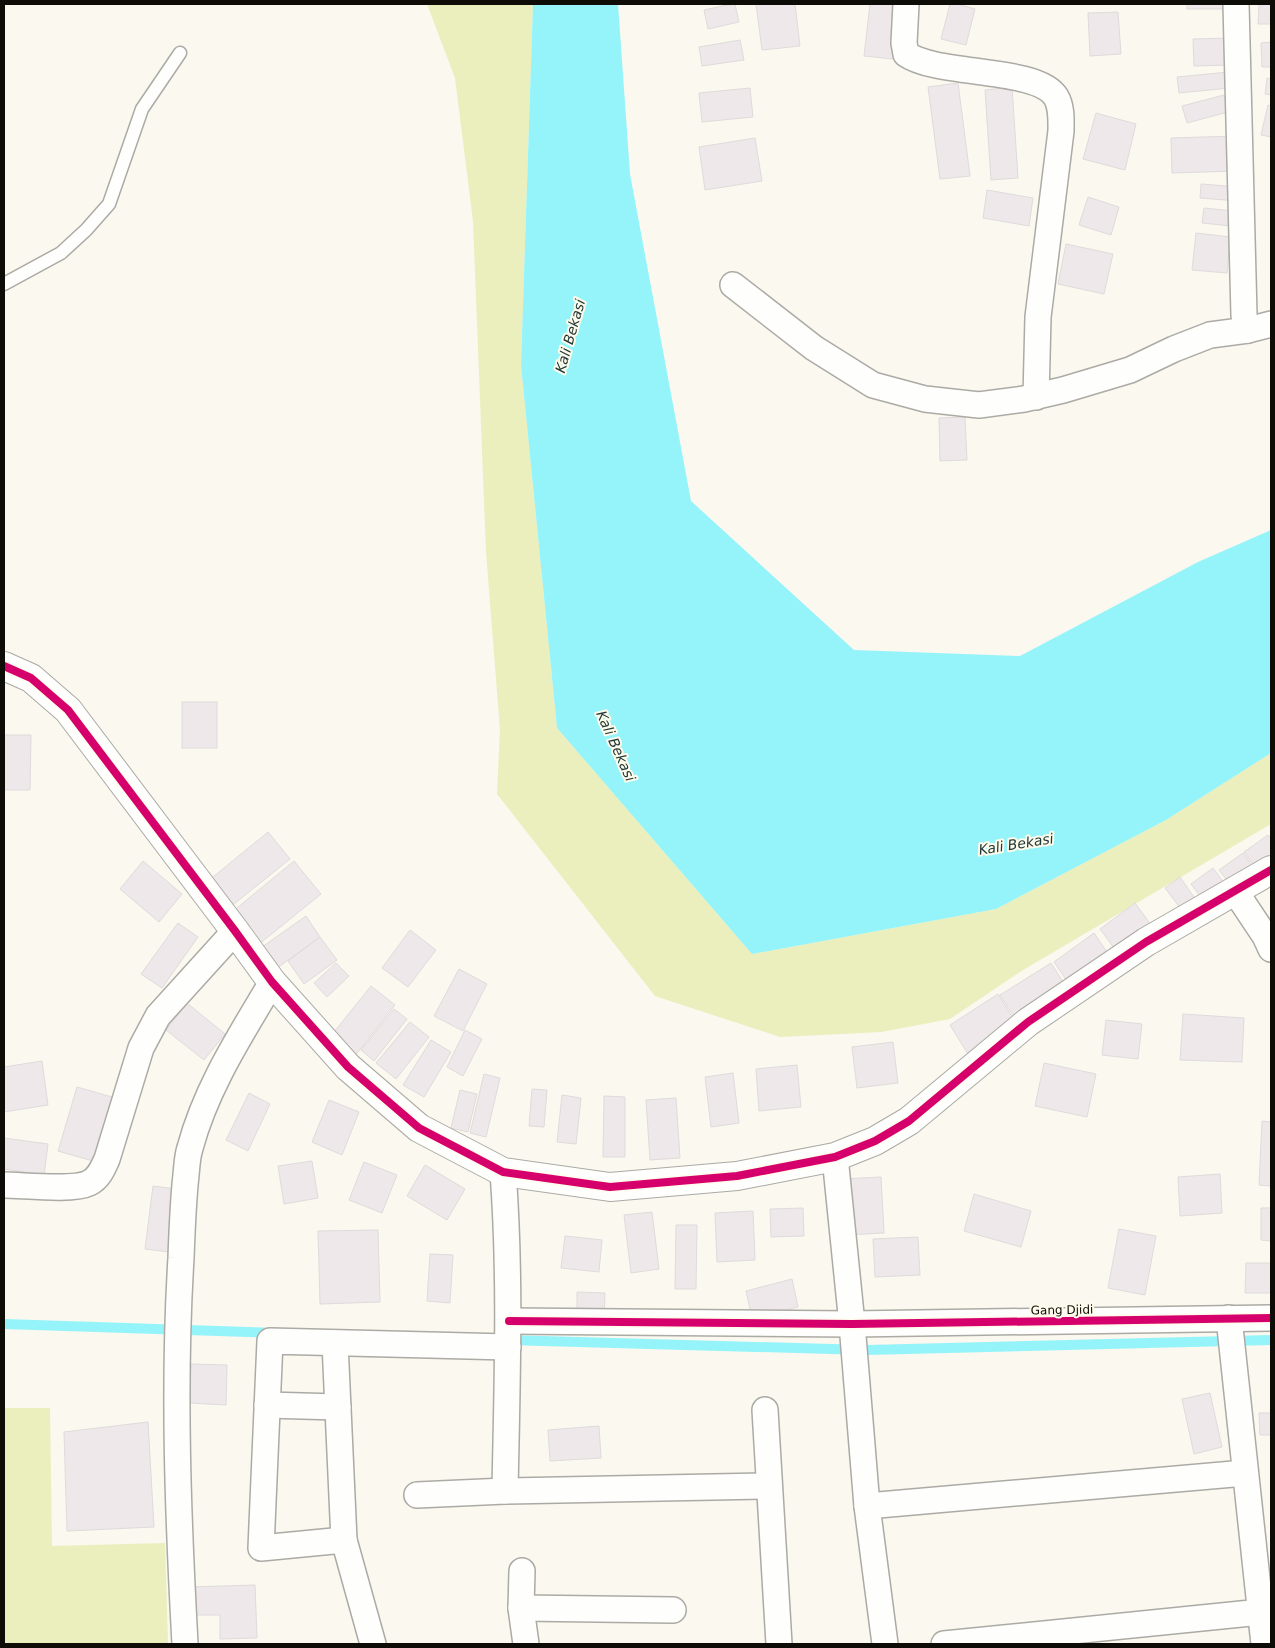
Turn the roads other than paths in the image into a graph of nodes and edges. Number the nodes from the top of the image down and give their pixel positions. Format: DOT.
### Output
graph roads {
  1 [pos="906,4"];
  2 [pos="1236,4"];
  3 [pos="180,53"];
  4 [pos="4,284"];
  5 [pos="733,285"];
  6 [pos="1260,327"];
  7 [pos="1036,397"];
  8 [pos="4,666"];
  9 [pos="1271,870"];
  10 [pos="1235,891"];
  11 [pos="235,931"];
  12 [pos="1271,949"];
  13 [pos="272,982"];
  14 [pos="834,1156"];
  15 [pos="503,1172"];
  16 [pos="4,1184"];
  17 [pos="1229,1318"];
  18 [pos="1271,1318"];
  19 [pos="509,1321"];
  20 [pos="852,1324"];
  21 [pos="335,1343"];
  22 [pos="508,1347"];
  23 [pos="267,1405"];
  24 [pos="338,1407"];
  25 [pos="765,1410"];
  26 [pos="1245,1473"];
  27 [pos="768,1486"];
  28 [pos="505,1491"];
  29 [pos="416,1495"];
  30 [pos="867,1506"];
  31 [pos="344,1540"];
  32 [pos="522,1571"];
  33 [pos="521,1608"];
  34 [pos="673,1610"];
  35 [pos="1261,1612"];
  36 [pos="185,1644"];
  37 [pos="373,1644"];
  38 [pos="526,1644"];
  39 [pos="779,1644"];
  40 [pos="885,1644"];
  41 [pos="944,1644"];
  42 [pos="1264,1644"];
  1 -- 7 [label="street"];
  2 -- 6 [label="street"];
  3 -- 4 [label="lane"];
  5 -- 7 [label="street"];
  6 -- 7 [label="street"];
  8 -- 11 [label="street"];
  9 -- 10 [label="street"];
  10 -- 12 [label="street"];
  10 -- 14 [label="street"];
  11 -- 13 [label="street"];
  11 -- 16 [label="street"];
  13 -- 15 [label="street"];
  13 -- 36 [label="street"];
  14 -- 15 [label="street"];
  14 -- 20 [label="street"];
  15 -- 19 [label="street"];
  17 -- 18 [label="street, Gang Djidi"];
  17 -- 20 [label="street, Gang Djidi"];
  17 -- 26 [label="street"];
  19 -- 20 [label="street, Gang Djidi"];
  19 -- 22 [label="street"];
  20 -- 30 [label="street"];
  21 -- 22 [label="street"];
  21 -- 23 [label="street"];
  21 -- 24 [label="street"];
  22 -- 28 [label="street"];
  23 -- 24 [label="street"];
  23 -- 31 [label="street"];
  24 -- 31 [label="street"];
  25 -- 27 [label="street"];
  26 -- 30 [label="street"];
  26 -- 35 [label="street"];
  27 -- 28 [label="street"];
  27 -- 39 [label="street"];
  28 -- 29 [label="street"];
  30 -- 40 [label="street"];
  31 -- 37 [label="street"];
  32 -- 33 [label="street"];
  33 -- 34 [label="street"];
  33 -- 38 [label="street"];
  35 -- 41 [label="street"];
  35 -- 42 [label="street"];
}
